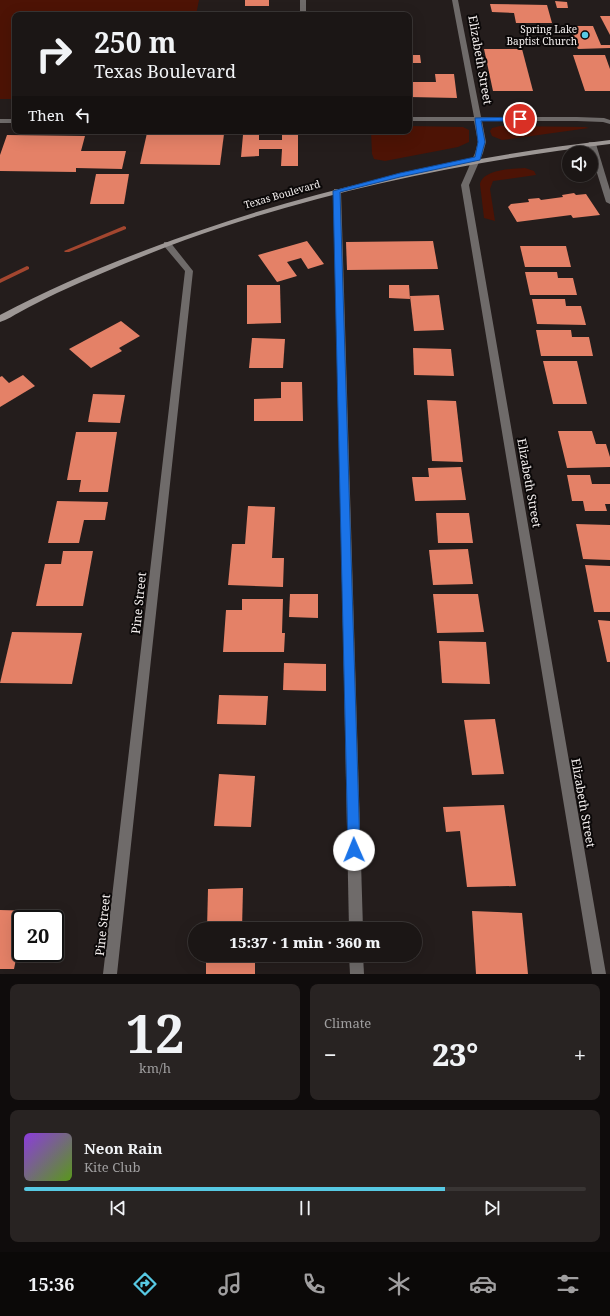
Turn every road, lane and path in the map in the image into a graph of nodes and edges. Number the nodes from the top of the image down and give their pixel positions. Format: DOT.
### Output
graph roads {
  1 [pos="303,0"];
  2 [pos="455,0"];
  3 [pos="303,12"];
  4 [pos="412,119"];
  5 [pos="477,119"];
  6 [pos="0,121"];
  7 [pos="12,121"];
  8 [pos="610,122"];
  9 [pos="610,142"];
  10 [pos="592,144"];
  11 [pos="478,159"];
  12 [pos="337,191"];
  13 [pos="610,202"];
  14 [pos="166,244"];
  15 [pos="0,319"];
  16 [pos="356,922"];
  17 [pos="356,962"];
  18 [pos="110,974"];
  19 [pos="357,974"];
  20 [pos="599,974"];
  1 -- 3 [label="street"];
  2 -- 5 [label="street, Elizabeth Street"];
  4 -- 5 [label="street"];
  5 -- 8 [label="street"];
  5 -- 11 [label="street, Elizabeth Street"];
  6 -- 7 [label="street"];
  9 -- 10 [label="main road, Texas Boulevard"];
  10 -- 11 [label="main road, Texas Boulevard"];
  10 -- 13 [label="street"];
  11 -- 12 [label="main road, Texas Boulevard"];
  11 -- 20 [label="street, Elizabeth Street"];
  12 -- 14 [label="main road, Texas Boulevard"];
  12 -- 16 [label="street"];
  14 -- 15 [label="main road, Texas Boulevard"];
  14 -- 18 [label="street, Pine Street"];
  17 -- 19 [label="street"];
}
